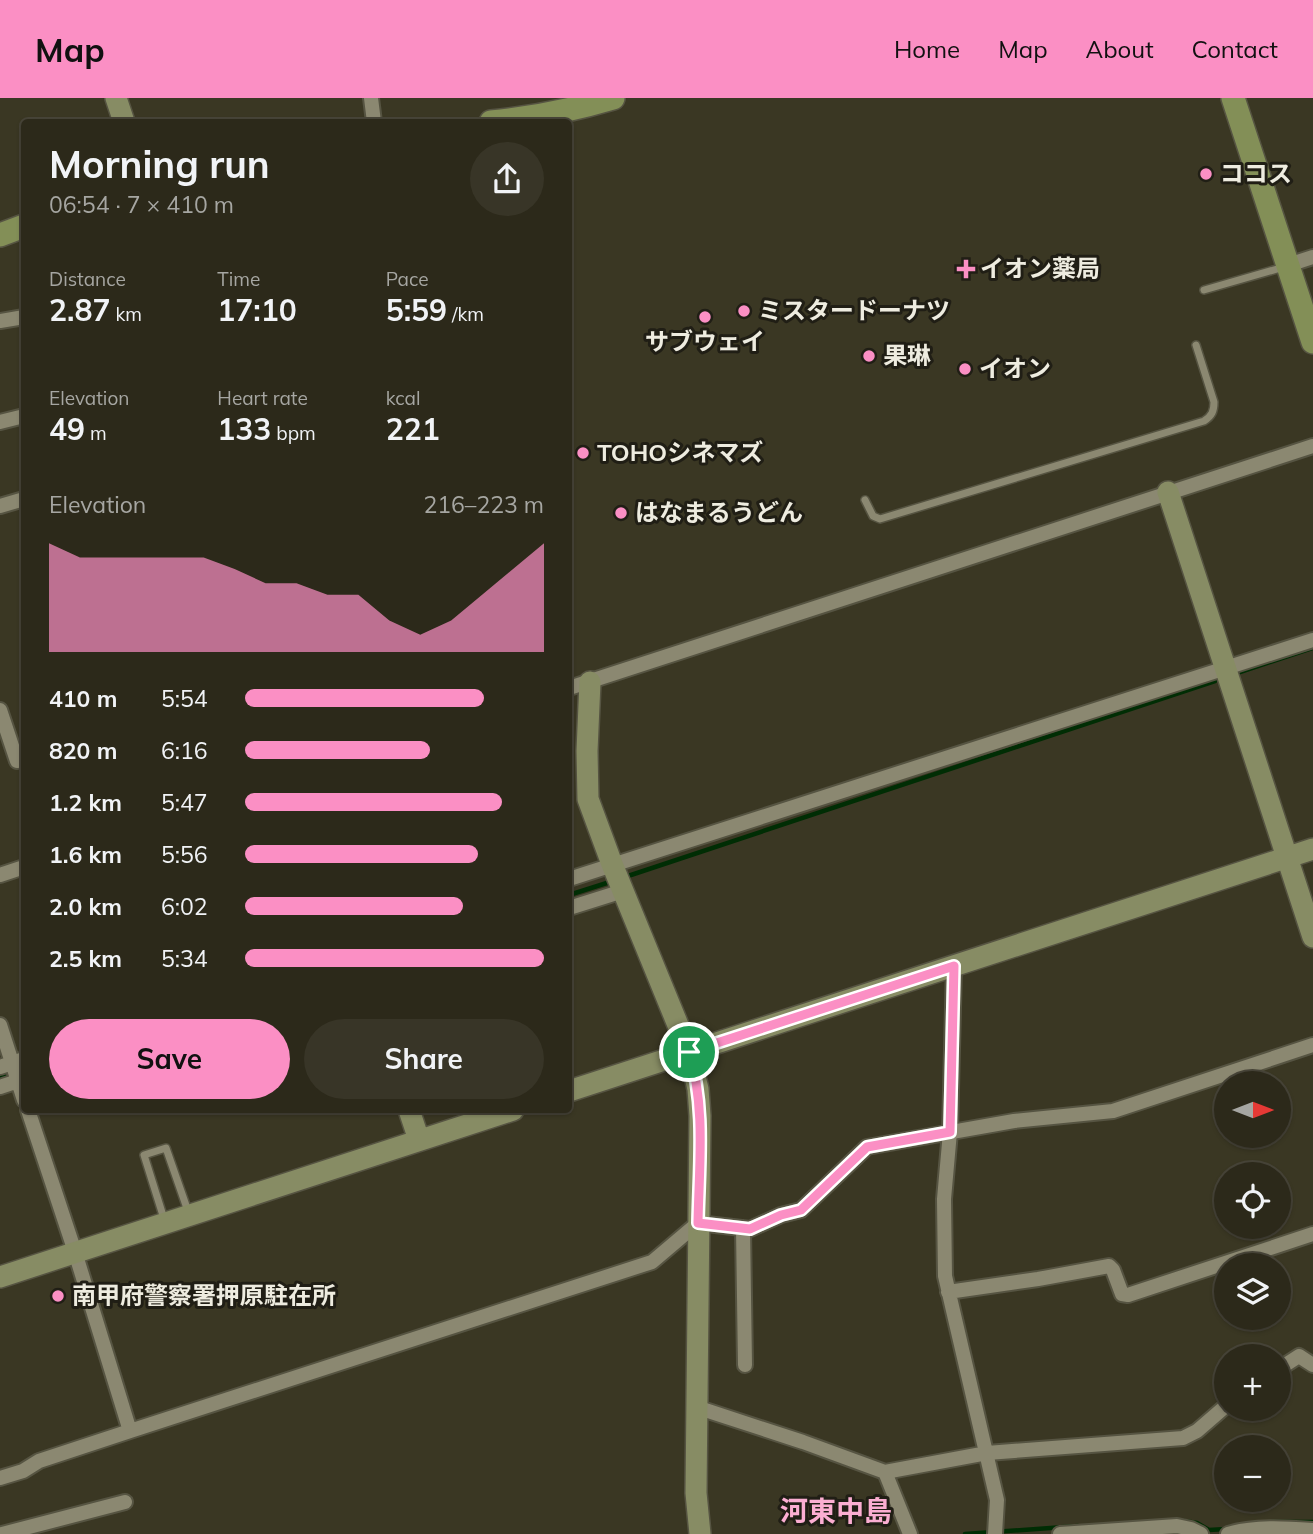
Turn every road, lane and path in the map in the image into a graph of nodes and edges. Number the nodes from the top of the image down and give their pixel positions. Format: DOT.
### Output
graph roads {
  1 [pos="116,98"];
  2 [pos="371,98"];
  3 [pos="613,98"];
  4 [pos="1233,98"];
  5 [pos="579,103"];
  6 [pos="123,119"];
  7 [pos="374,119"];
  8 [pos="519,119"];
  9 [pos="21,227"];
  10 [pos="0,235"];
  11 [pos="1313,257"];
  12 [pos="1288,265"];
  13 [pos="1204,290"];
  14 [pos="21,318"];
  15 [pos="0,321"];
  16 [pos="1313,342"];
  17 [pos="1196,345"];
  18 [pos="21,417"];
  19 [pos="0,422"];
  20 [pos="1313,446"];
  21 [pos="1168,492"];
  22 [pos="864,500"];
  23 [pos="21,504"];
  24 [pos="0,506"];
  25 [pos="1313,640"];
  26 [pos="1225,668"];
  27 [pos="590,682"];
  28 [pos="572,687"];
  29 [pos="0,710"];
  30 [pos="21,759"];
  31 [pos="1313,849"];
  32 [pos="1287,858"];
  33 [pos="612,864"];
  34 [pos="21,868"];
  35 [pos="0,875"];
  36 [pos="572,878"];
  37 [pos="623,891"];
  38 [pos="572,907"];
  39 [pos="1313,937"];
  40 [pos="954,966"];
  41 [pos="0,1026"];
  42 [pos="1313,1045"];
  43 [pos="689,1052"];
  44 [pos="12,1063"];
  45 [pos="21,1080"];
  46 [pos="0,1087"];
  47 [pos="572,1090"];
  48 [pos="29,1113"];
  49 [pos="410,1113"];
  50 [pos="504,1113"];
  51 [pos="950,1132"];
  52 [pos="419,1140"];
  53 [pos="190,1215"];
  54 [pos="166,1223"];
  55 [pos="698,1223"];
  56 [pos="743,1228"];
  57 [pos="1313,1234"];
  58 [pos="75,1252"];
  59 [pos="0,1277"];
  60 [pos="948,1292"];
  61 [pos="1291,1361"];
  62 [pos="746,1365"];
  63 [pos="1313,1365"];
  64 [pos="696,1407"];
  65 [pos="1214,1416"];
  66 [pos="130,1431"];
  67 [pos="987,1453"];
  68 [pos="885,1472"];
  69 [pos="0,1478"];
  70 [pos="125,1502"];
  71 [pos="1313,1530"];
  72 [pos="2,1534"];
  73 [pos="700,1534"];
  74 [pos="909,1534"];
  75 [pos="995,1534"];
  76 [pos="1060,1534"];
  77 [pos="1201,1534"];
  78 [pos="1228,1534"];
  1 -- 6 [label="street"];
  2 -- 7 [label="street"];
  3 -- 5 [label="main road"];
  4 -- 12 [label="main road"];
  5 -- 8 [label="main road"];
  9 -- 10 [label="main road"];
  11 -- 12 [label="street"];
  12 -- 13 [label="lane"];
  12 -- 16 [label="main road"];
  14 -- 15 [label="street"];
  17 -- 22 [label="lane"];
  18 -- 19 [label="street"];
  20 -- 21 [label="street"];
  21 -- 26 [label="street"];
  21 -- 27 [label="street"];
  23 -- 24 [label="street"];
  25 -- 26 [label="street"];
  26 -- 32 [label="street"];
  26 -- 33 [label="street"];
  27 -- 28 [label="street"];
  27 -- 33 [label="street"];
  29 -- 30 [label="street"];
  31 -- 32 [label="street"];
  32 -- 39 [label="street"];
  32 -- 40 [label="street"];
  33 -- 36 [label="street"];
  33 -- 37 [label="street"];
  34 -- 35 [label="street"];
  37 -- 38 [label="street"];
  37 -- 43 [label="street"];
  40 -- 43 [label="street"];
  40 -- 51 [label="street"];
  41 -- 44 [label="street"];
  42 -- 51 [label="street"];
  43 -- 47 [label="street"];
  43 -- 55 [label="street"];
  44 -- 45 [label="street"];
  45 -- 46 [label="street"];
  48 -- 58 [label="street"];
  49 -- 52 [label="street"];
  50 -- 52 [label="street"];
  51 -- 56 [label="street"];
  51 -- 60 [label="street"];
  52 -- 53 [label="street"];
  53 -- 54 [label="street"];
  53 -- 54 [label="lane"];
  54 -- 58 [label="street"];
  55 -- 56 [label="street"];
  55 -- 64 [label="street"];
  55 -- 66 [label="street"];
  56 -- 62 [label="street"];
  57 -- 60 [label="street"];
  58 -- 59 [label="street"];
  58 -- 66 [label="street"];
  60 -- 67 [label="street"];
  61 -- 63 [label="street"];
  64 -- 68 [label="street"];
  64 -- 73 [label="street"];
  65 -- 67 [label="street"];
  66 -- 69 [label="street"];
  67 -- 68 [label="street"];
  67 -- 75 [label="street"];
  68 -- 74 [label="street"];
  70 -- 72 [label="street"];
  71 -- 78 [label="street"];
  76 -- 77 [label="street"];
}
